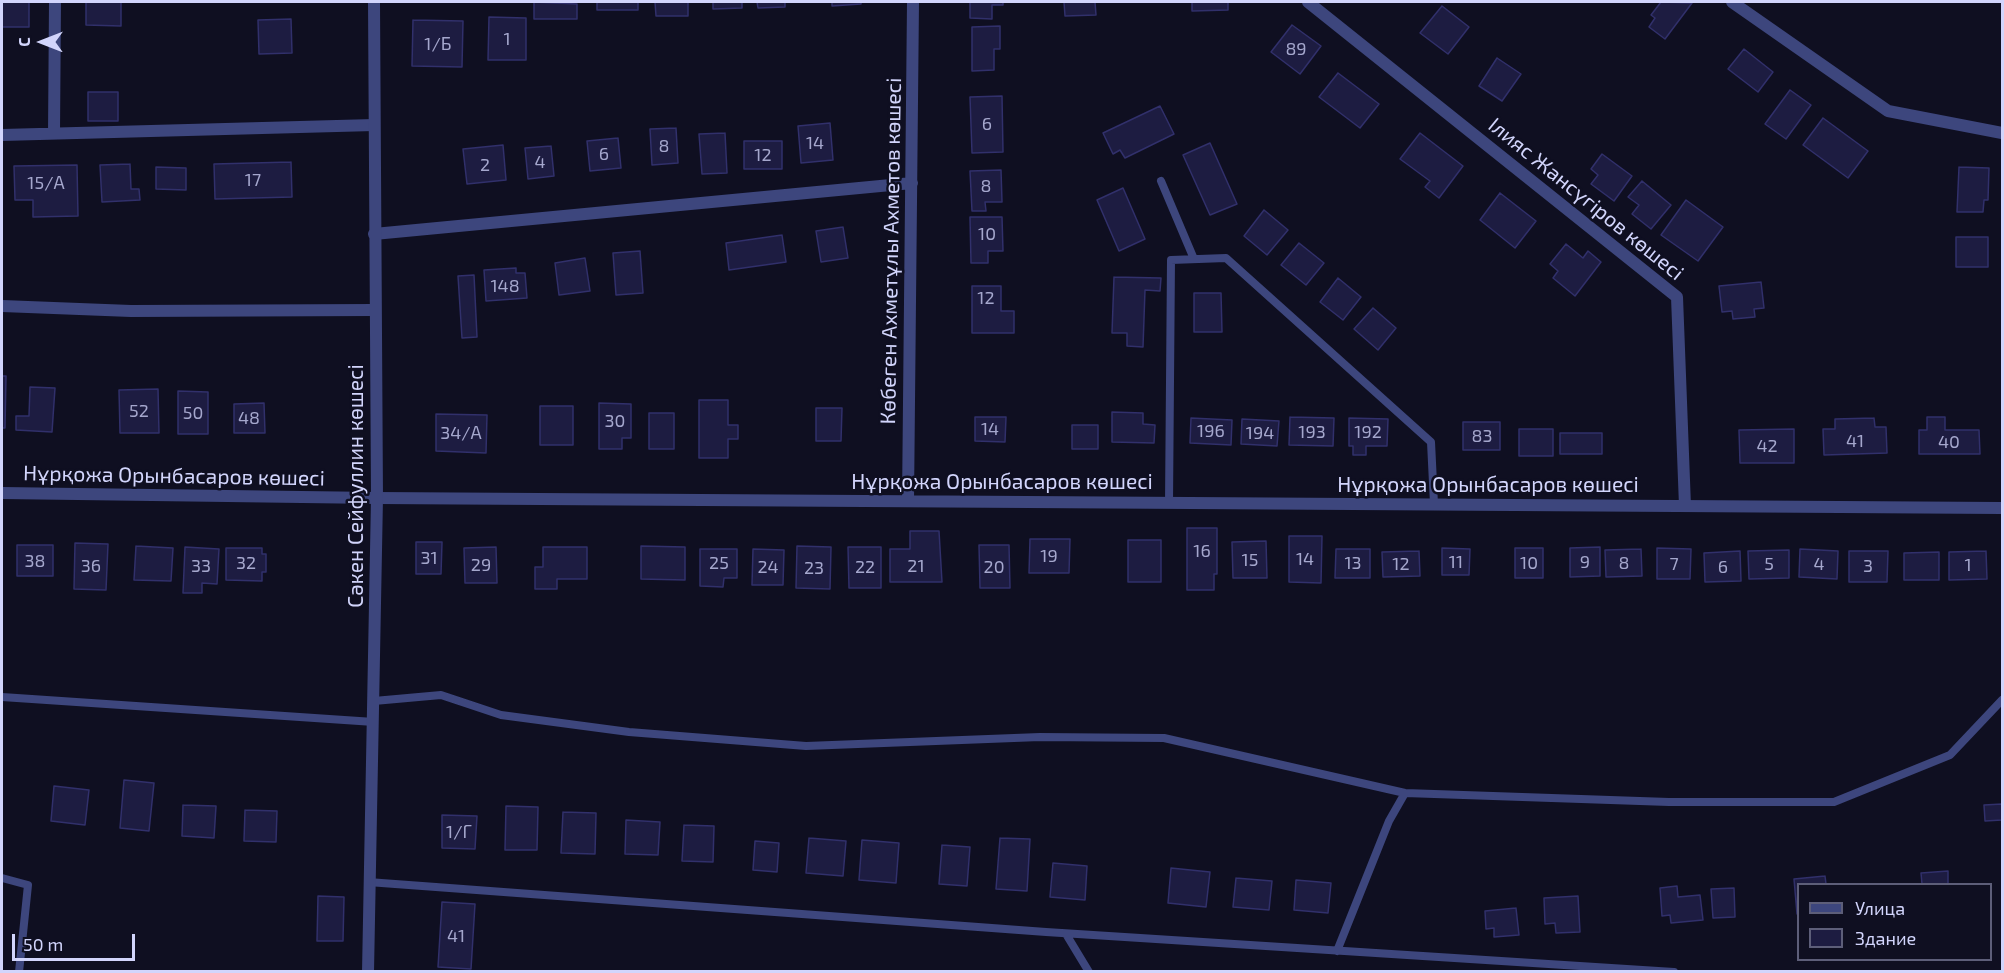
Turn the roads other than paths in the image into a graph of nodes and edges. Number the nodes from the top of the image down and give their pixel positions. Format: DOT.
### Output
graph roads {
  1 [pos="55,2"];
  2 [pos="374,2"];
  3 [pos="913,2"];
  4 [pos="1308,2"];
  5 [pos="1732,2"];
  6 [pos="374,125"];
  7 [pos="54,133"];
  8 [pos="2002,133"];
  9 [pos="2,135"];
  10 [pos="1161,181"];
  11 [pos="912,183"];
  12 [pos="374,234"];
  13 [pos="1194,259"];
  14 [pos="2,306"];
  15 [pos="375,310"];
  16 [pos="2,493"];
  17 [pos="376,498"];
  18 [pos="908,501"];
  19 [pos="1169,503"];
  20 [pos="1434,504"];
  21 [pos="1685,506"];
  22 [pos="2002,508"];
  23 [pos="2,697"];
  24 [pos="2002,700"];
  25 [pos="374,701"];
  26 [pos="374,722"];
  27 [pos="1405,793"];
  28 [pos="2,878"];
  29 [pos="368,882"];
  30 [pos="1066,934"];
  31 [pos="1337,951"];
  32 [pos="1540,967"];
  33 [pos="19,972"];
  34 [pos="368,972"];
  35 [pos="1089,972"];
  36 [pos="1674,972"];
  1 -- 7 [label="street"];
  2 -- 6 [label="street, Сәкен Сейфуллин көшесі"];
  3 -- 11 [label="street, Көбеген Ахметұлы Ахметов көшесі"];
  4 -- 21 [label="street, Ілияс Жансүгіров көшесі"];
  5 -- 8 [label="street"];
  6 -- 7 [label="street"];
  6 -- 12 [label="street, Сәкен Сейфуллин көшесі"];
  7 -- 9 [label="street"];
  10 -- 13 [label="lane"];
  11 -- 12 [label="street"];
  11 -- 18 [label="street, Көбеген Ахметұлы Ахметов көшесі"];
  12 -- 15 [label="street, Сәкен Сейфуллин көшесі"];
  13 -- 19 [label="lane"];
  13 -- 20 [label="lane"];
  14 -- 15 [label="street"];
  15 -- 17 [label="street, Сәкен Сейфуллин көшесі"];
  16 -- 17 [label="street, Нұрқожа Орынбасаров көшесі"];
  17 -- 18 [label="street, Нұрқожа Орынбасаров көшесі"];
  17 -- 25 [label="street, Сәкен Сейфуллин көшесі"];
  18 -- 19 [label="street, Нұрқожа Орынбасаров көшесі"];
  19 -- 20 [label="street, Нұрқожа Орынбасаров көшесі"];
  20 -- 21 [label="street, Нұрқожа Орынбасаров көшесі"];
  21 -- 22 [label="street, Нұрқожа Орынбасаров көшесі"];
  23 -- 26 [label="lane"];
  24 -- 27 [label="lane"];
  25 -- 26 [label="street, Сәкен Сейфуллин көшесі"];
  25 -- 27 [label="lane"];
  26 -- 29 [label="street, Сәкен Сейфуллин көшесі"];
  27 -- 31 [label="lane"];
  28 -- 33 [label="lane"];
  29 -- 30 [label="lane"];
  29 -- 34 [label="street, Сәкен Сейфуллин көшесі"];
  30 -- 31 [label="lane"];
  30 -- 35 [label="lane"];
  31 -- 32 [label="lane"];
  32 -- 36 [label="lane"];
}
